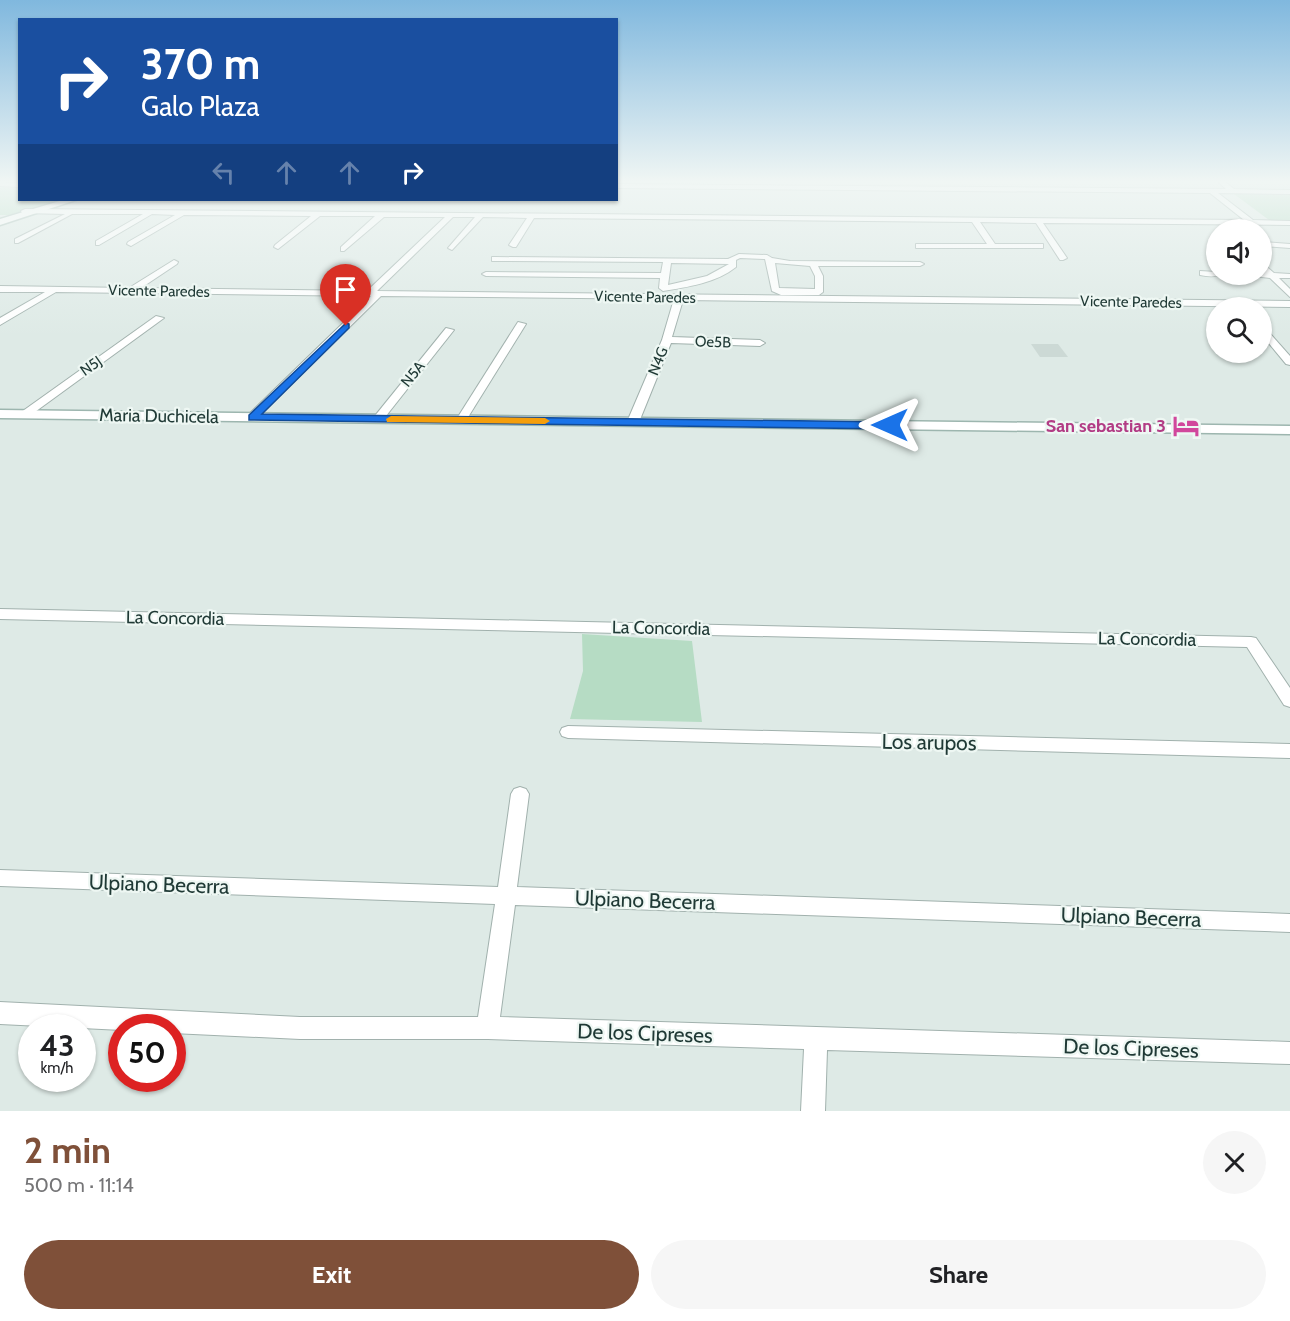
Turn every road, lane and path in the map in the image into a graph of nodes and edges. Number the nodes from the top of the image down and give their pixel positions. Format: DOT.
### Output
graph roads {
  1 [pos="35,232"];
  2 [pos="118,232"];
  3 [pos="151,232"];
  4 [pos="296,232"];
  5 [pos="363,232"];
  6 [pos="435,232"];
  7 [pos="466,232"];
  8 [pos="522,232"];
  9 [pos="982,232"];
  10 [pos="1045,232"];
  11 [pos="18,241"];
  12 [pos="99,243"];
  13 [pos="131,244"];
  14 [pos="513,245"];
  15 [pos="1272,245"];
  16 [pos="919,246"];
  17 [pos="993,246"];
  18 [pos="1040,246"];
  19 [pos="1290,246"];
  20 [pos="278,247"];
  21 [pos="452,248"];
  22 [pos="344,249"];
  23 [pos="1063,258"];
  24 [pos="495,259"];
  25 [pos="668,260"];
  26 [pos="770,260"];
  27 [pos="174,262"];
  28 [pos="731,262"];
  29 [pos="813,262"];
  30 [pos="920,264"];
  31 [pos="1203,273"];
  32 [pos="1206,273"];
  33 [pos="486,274"];
  34 [pos="1272,275"];
  35 [pos="664,276"];
  36 [pos="1290,276"];
  37 [pos="0,289"];
  38 [pos="475,289"];
  39 [pos="55,290"];
  40 [pos="132,290"];
  41 [pos="662,292"];
  42 [pos="374,293"];
  43 [pos="0,294"];
  44 [pos="28,294"];
  45 [pos="1290,294"];
  46 [pos="679,298"];
  47 [pos="1290,304"];
  48 [pos="1272,305"];
  49 [pos="1206,306"];
  50 [pos="159,318"];
  51 [pos="0,322"];
  52 [pos="521,324"];
  53 [pos="449,330"];
  54 [pos="667,340"];
  55 [pos="1272,342"];
  56 [pos="759,343"];
  57 [pos="1290,363"];
  58 [pos="0,414"];
  59 [pos="24,414"];
  60 [pos="252,417"];
  61 [pos="378,419"];
  62 [pos="461,420"];
  63 [pos="633,422"];
  64 [pos="1290,430"];
  65 [pos="0,614"];
  66 [pos="1290,701"];
  67 [pos="568,732"];
  68 [pos="1290,751"];
  69 [pos="520,794"];
  70 [pos="0,878"];
  71 [pos="507,896"];
  72 [pos="1290,922"];
  73 [pos="0,1013"];
  74 [pos="488,1028"];
  75 [pos="816,1038"];
  76 [pos="1290,1053"];
  77 [pos="813,1111"];
  1 -- 11 [label="street"];
  2 -- 12 [label="street"];
  3 -- 13 [label="street"];
  4 -- 20 [label="street"];
  5 -- 22 [label="street"];
  6 -- 42 [label="street"];
  7 -- 21 [label="street"];
  8 -- 14 [label="street"];
  9 -- 17 [label="street"];
  10 -- 23 [label="street"];
  15 -- 19 [label="street"];
  16 -- 17 [label="street"];
  17 -- 18 [label="street"];
  24 -- 25 [label="street"];
  25 -- 28 [label="street"];
  25 -- 35 [label="street"];
  26 -- 28 [label="street"];
  26 -- 29 [label="street"];
  26 -- 29 [label="street"];
  27 -- 40 [label="street"];
  28 -- 41 [label="street"];
  29 -- 30 [label="street"];
  31 -- 32 [label="street"];
  33 -- 35 [label="street"];
  34 -- 36 [label="street"];
  34 -- 45 [label="street"];
  35 -- 41 [label="street"];
  37 -- 39 [label="street, Vicente Paredes"];
  38 -- 41 [label="street"];
  39 -- 40 [label="street, Vicente Paredes"];
  39 -- 51 [label="street"];
  40 -- 42 [label="street, Vicente Paredes"];
  41 -- 42 [label="street, Vicente Paredes"];
  41 -- 46 [label="street, Vicente Paredes"];
  42 -- 60 [label="street"];
  43 -- 44 [label="street"];
  46 -- 49 [label="street, Vicente Paredes"];
  46 -- 54 [label="street, N4G"];
  47 -- 48 [label="street, Vicente Paredes"];
  50 -- 59 [label="street, N5J"];
  52 -- 62 [label="street"];
  53 -- 61 [label="street, N5A"];
  54 -- 56 [label="street, Oe5B"];
  54 -- 63 [label="street, N4G"];
  55 -- 57 [label="street"];
  58 -- 59 [label="main road, Maria Duchicela"];
  59 -- 60 [label="main road, Maria Duchicela"];
  60 -- 61 [label="main road, Maria Duchicela"];
  61 -- 62 [label="main road, Maria Duchicela"];
  62 -- 63 [label="main road, Maria Duchicela"];
  63 -- 64 [label="main road, Maria Duchicela"];
  65 -- 66 [label="street, La Concordia"];
  67 -- 68 [label="street, Los arupos"];
  69 -- 71 [label="street"];
  70 -- 71 [label="street, Ulpiano Becerra"];
  71 -- 72 [label="street, Ulpiano Becerra"];
  71 -- 74 [label="street"];
  73 -- 74 [label="street, De los Cipreses"];
  74 -- 75 [label="street, De los Cipreses"];
  75 -- 76 [label="street, De los Cipreses"];
  75 -- 77 [label="street"];
}
